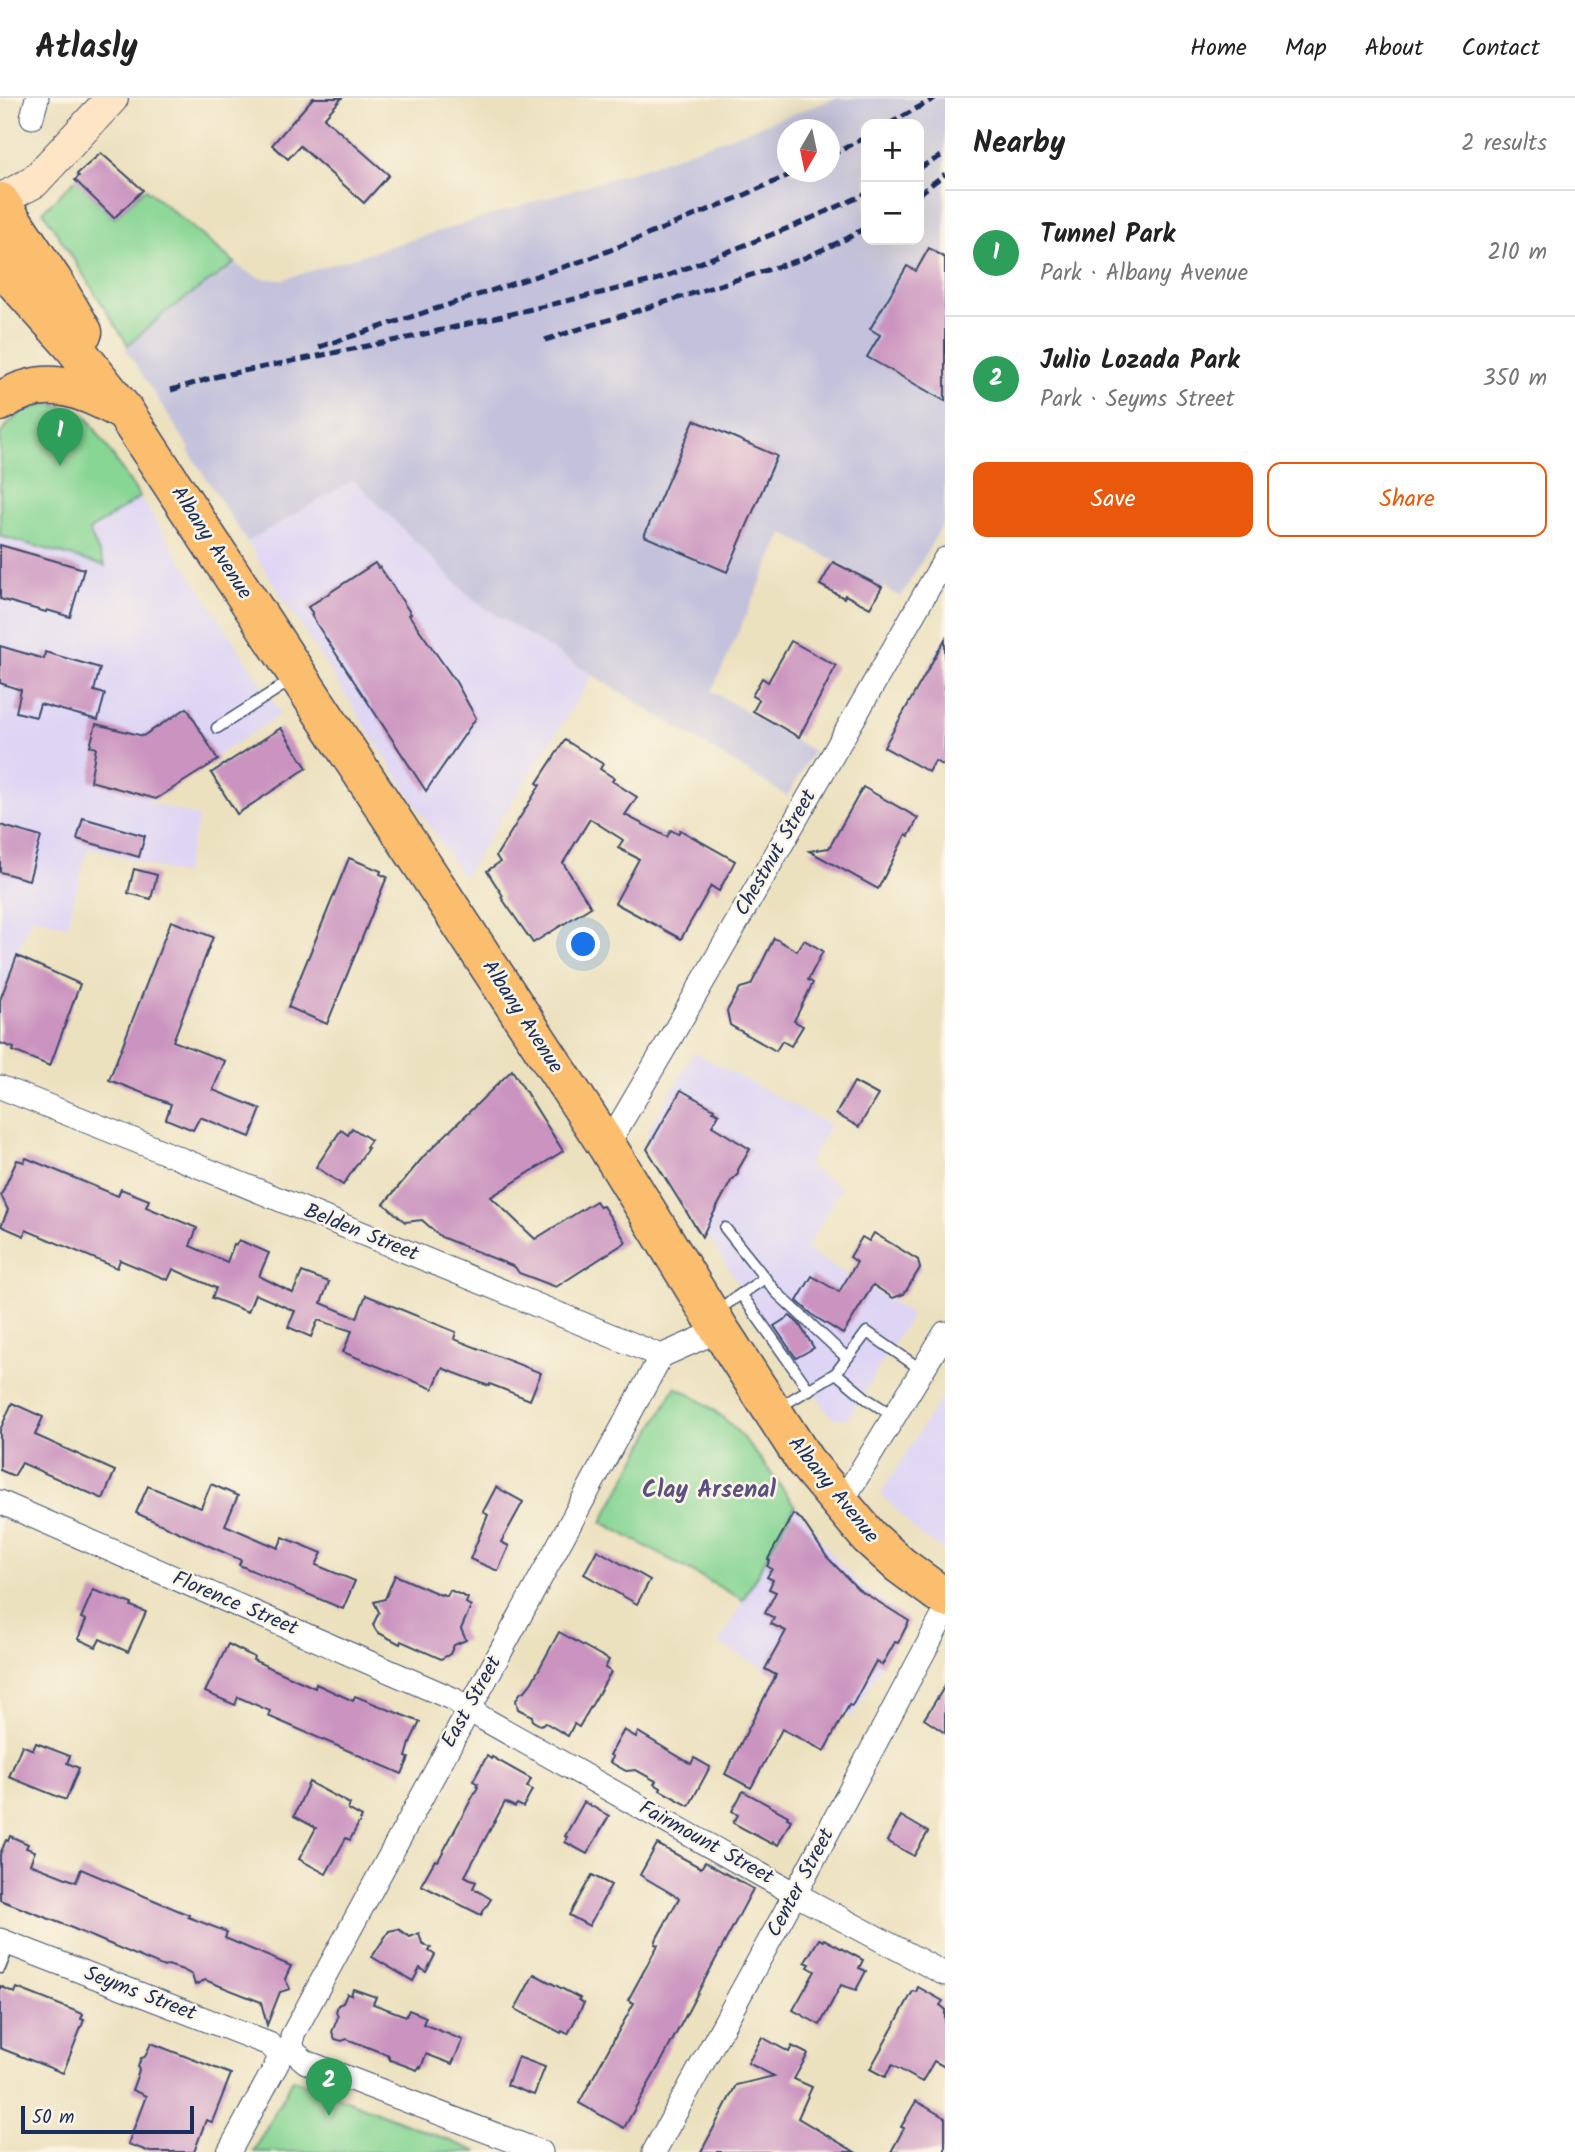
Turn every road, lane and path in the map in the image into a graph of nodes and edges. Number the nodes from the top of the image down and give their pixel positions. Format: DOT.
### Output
graph roads {
  1 [pos="111,98"];
  2 [pos="0,201"];
  3 [pos="0,237"];
  4 [pos="0,266"];
  5 [pos="0,275"];
  6 [pos="0,402"];
  7 [pos="124,411"];
  8 [pos="945,559"];
  9 [pos="298,676"];
  10 [pos="216,728"];
  11 [pos="0,1087"];
  12 [pos="607,1146"];
  13 [pos="725,1228"];
  14 [pos="765,1278"];
  15 [pos="724,1313"];
  16 [pos="945,1332"];
  17 [pos="660,1356"];
  18 [pos="847,1358"];
  19 [pos="922,1370"];
  20 [pos="836,1373"];
  21 [pos="809,1390"];
  22 [pos="773,1411"];
  23 [pos="894,1416"];
  24 [pos="0,1502"];
  25 [pos="841,1505"];
  26 [pos="945,1598"];
  27 [pos="945,1612"];
  28 [pos="468,1709"];
  29 [pos="795,1894"];
  30 [pos="5,1941"];
  31 [pos="0,1968"];
  32 [pos="945,1974"];
  33 [pos="286,2052"];
  34 [pos="229,2152"];
  35 [pos="541,2152"];
  36 [pos="654,2152"];
  1 -- 2 [label="street"];
  2 -- 7 [label="highway, Albany Avenue"];
  3 -- 4 [label="main road"];
  4 -- 5 [label="main road"];
  4 -- 7 [label="highway, Albany Avenue"];
  6 -- 7 [label="highway"];
  7 -- 9 [label="highway, Albany Avenue"];
  8 -- 12 [label="street, Chestnut Street"];
  9 -- 10 [label="lane"];
  9 -- 12 [label="highway, Albany Avenue"];
  11 -- 17 [label="street, Belden Street"];
  12 -- 15 [label="highway, Albany Avenue"];
  13 -- 14 [label="lane"];
  14 -- 15 [label="lane"];
  14 -- 18 [label="lane"];
  15 -- 17 [label="street"];
  15 -- 21 [label="lane"];
  15 -- 22 [label="highway, Albany Avenue"];
  16 -- 19 [label="street"];
  17 -- 28 [label="street, East Street"];
  18 -- 19 [label="lane"];
  18 -- 20 [label="lane"];
  19 -- 23 [label="street"];
  20 -- 21 [label="lane"];
  20 -- 23 [label="lane"];
  21 -- 22 [label="lane"];
  22 -- 25 [label="highway, Albany Avenue"];
  23 -- 25 [label="street"];
  24 -- 28 [label="street, Florence Street"];
  25 -- 26 [label="highway, Albany Avenue"];
  27 -- 29 [label="street, Center Street"];
  28 -- 29 [label="street, Fairmount Street"];
  28 -- 33 [label="street, East Street"];
  29 -- 32 [label="street, Fairmount Street"];
  29 -- 36 [label="street, Center Street"];
  30 -- 31 [label="lane"];
  30 -- 33 [label="street, Seyms Street"];
  33 -- 34 [label="street, East Street"];
  33 -- 35 [label="street, Seyms Street"];
}
